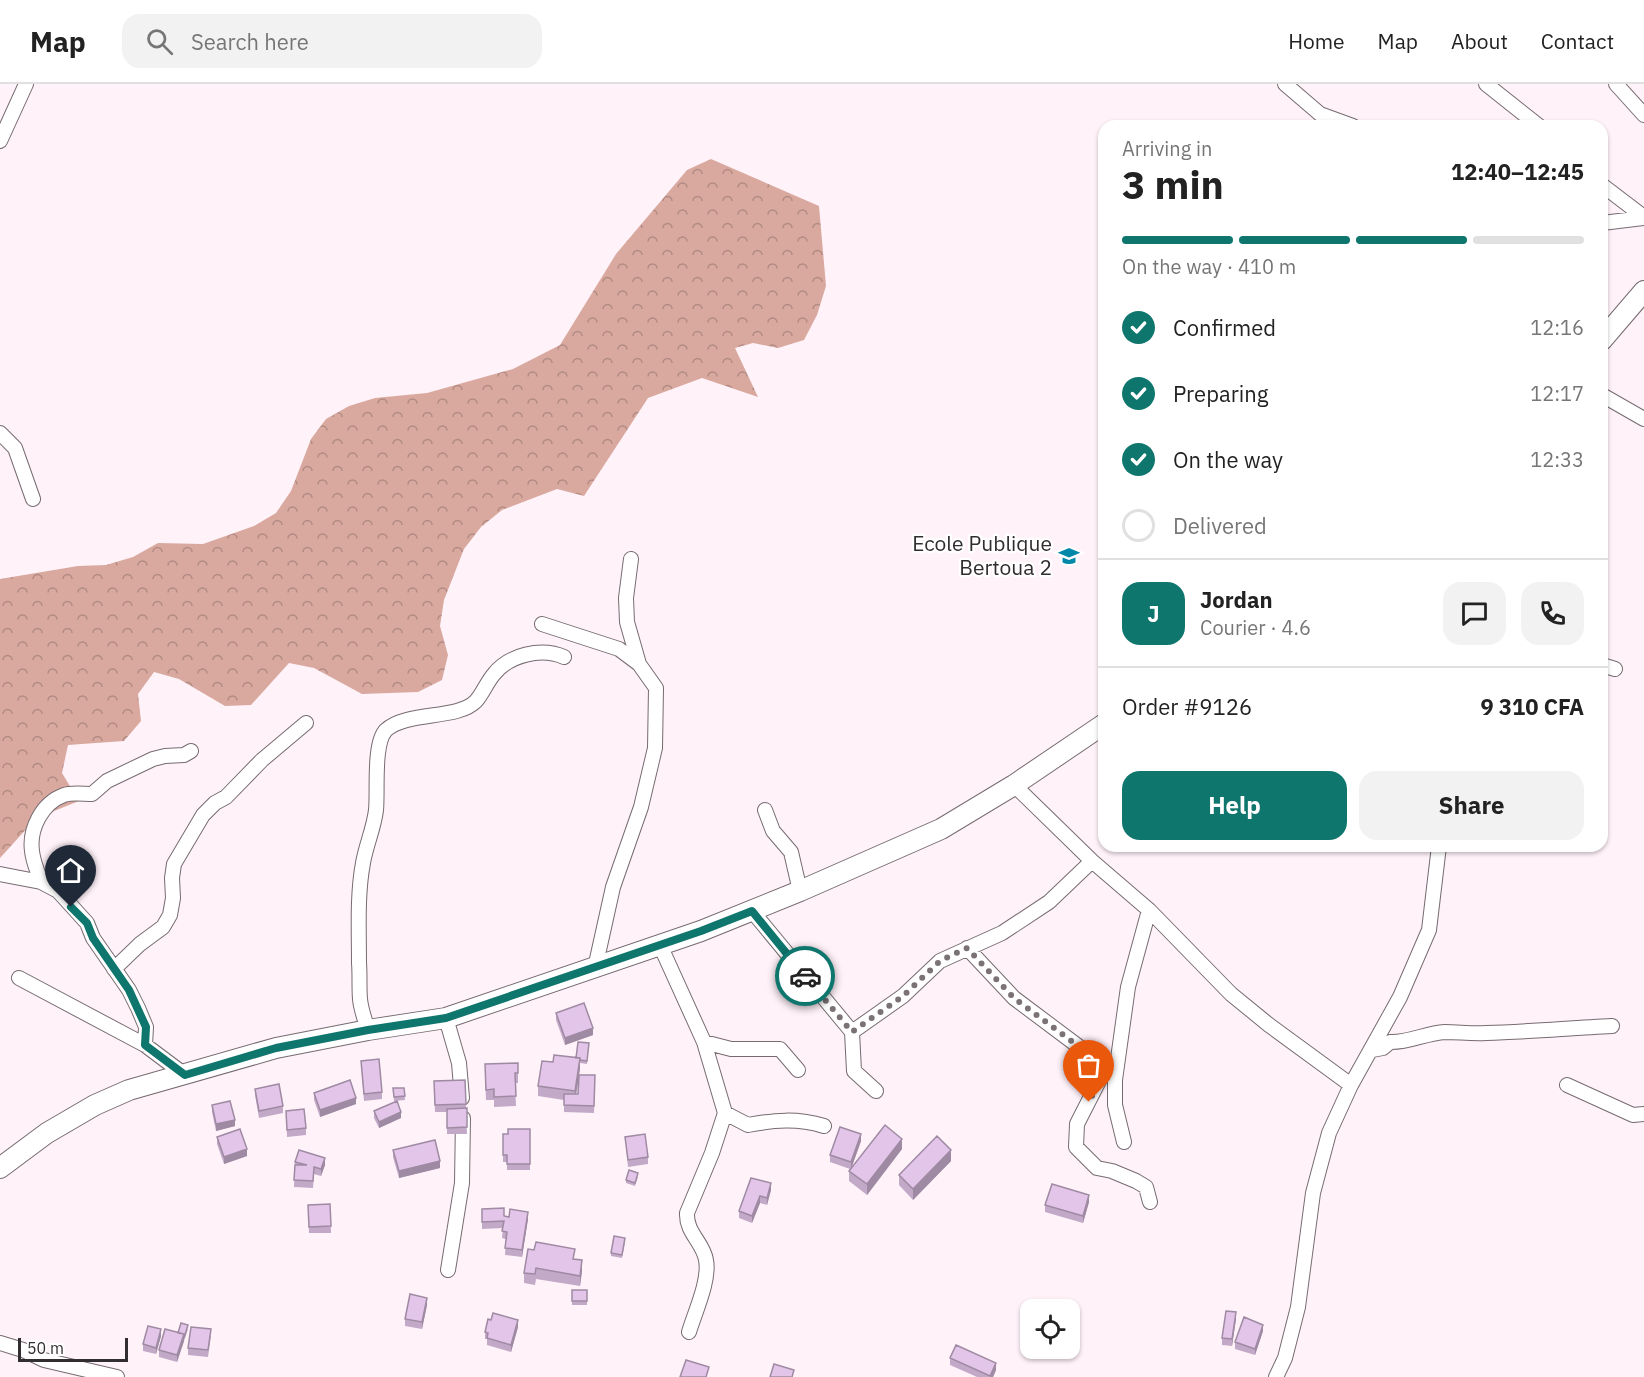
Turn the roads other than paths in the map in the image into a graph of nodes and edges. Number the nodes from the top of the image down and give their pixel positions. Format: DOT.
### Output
graph roads {
  1 [pos="26,84"];
  2 [pos="1285,84"];
  3 [pos="1486,84"];
  4 [pos="1616,84"];
  5 [pos="1644,115"];
  6 [pos="1336,120"];
  7 [pos="1531,120"];
  8 [pos="0,141"];
  9 [pos="1608,189"];
  10 [pos="1644,218"];
  11 [pos="1608,222"];
  12 [pos="1644,291"];
  13 [pos="1608,333"];
  14 [pos="1608,398"];
  15 [pos="1644,419"];
  16 [pos="0,433"];
  17 [pos="33,499"];
  18 [pos="632,559"];
  19 [pos="542,624"];
  20 [pos="564,657"];
  21 [pos="639,664"];
  22 [pos="306,723"];
  23 [pos="1098,728"];
  24 [pos="191,751"];
  25 [pos="1014,785"];
  26 [pos="765,810"];
  27 [pos="1438,852"];
  28 [pos="1092,861"];
  29 [pos="0,874"];
  30 [pos="41,882"];
  31 [pos="800,891"];
  32 [pos="1149,910"];
  33 [pos="752,911"];
  34 [pos="660,945"];
  35 [pos="967,948"];
  36 [pos="595,968"];
  37 [pos="114,969"];
  38 [pos="20,978"];
  39 [pos="446,1018"];
  40 [pos="1611,1026"];
  41 [pos="368,1030"];
  42 [pos="852,1032"];
  43 [pos="704,1042"];
  44 [pos="145,1045"];
  45 [pos="1372,1050"];
  46 [pos="798,1070"];
  47 [pos="185,1075"];
  48 [pos="1351,1085"];
  49 [pos="1567,1086"];
  50 [pos="876,1090"];
  51 [pos="725,1113"];
  52 [pos="1644,1114"];
  53 [pos="824,1126"];
  54 [pos="1124,1142"];
  55 [pos="0,1167"];
  56 [pos="1150,1202"];
  57 [pos="448,1270"];
  58 [pos="689,1332"];
  59 [pos="0,1343"];
  60 [pos="117,1377"];
  61 [pos="1276,1377"];
  1 -- 8 [label="street"];
  2 -- 6 [label="street"];
  3 -- 7 [label="street"];
  4 -- 5 [label="street"];
  9 -- 10 [label="street"];
  10 -- 11 [label="street"];
  12 -- 13 [label="street"];
  14 -- 15 [label="street"];
  16 -- 17 [label="street"];
  18 -- 21 [label="street"];
  19 -- 21 [label="street"];
  20 -- 41 [label="street"];
  21 -- 36 [label="street"];
  22 -- 37 [label="street"];
  23 -- 25 [label="street"];
  24 -- 30 [label="street"];
  25 -- 28 [label="street"];
  25 -- 31 [label="street"];
  26 -- 31 [label="street"];
  27 -- 45 [label="street"];
  28 -- 32 [label="street"];
  28 -- 35 [label="street"];
  29 -- 30 [label="street"];
  30 -- 37 [label="street"];
  31 -- 33 [label="street"];
  32 -- 48 [label="street"];
  32 -- 54 [label="street"];
  33 -- 34 [label="street"];
  33 -- 42 [label="street"];
  34 -- 36 [label="street"];
  34 -- 43 [label="street"];
  35 -- 42 [label="street"];
  35 -- 56 [label="street"];
  36 -- 39 [label="street"];
  37 -- 44 [label="street"];
  38 -- 44 [label="street"];
  39 -- 41 [label="street"];
  39 -- 57 [label="street"];
  40 -- 45 [label="street"];
  41 -- 47 [label="street"];
  42 -- 50 [label="street"];
  43 -- 46 [label="street"];
  43 -- 51 [label="street"];
  44 -- 47 [label="street"];
  45 -- 48 [label="street"];
  47 -- 55 [label="street"];
  48 -- 61 [label="street"];
  49 -- 52 [label="street"];
  51 -- 53 [label="street"];
  51 -- 58 [label="street"];
  59 -- 60 [label="street"];
}
